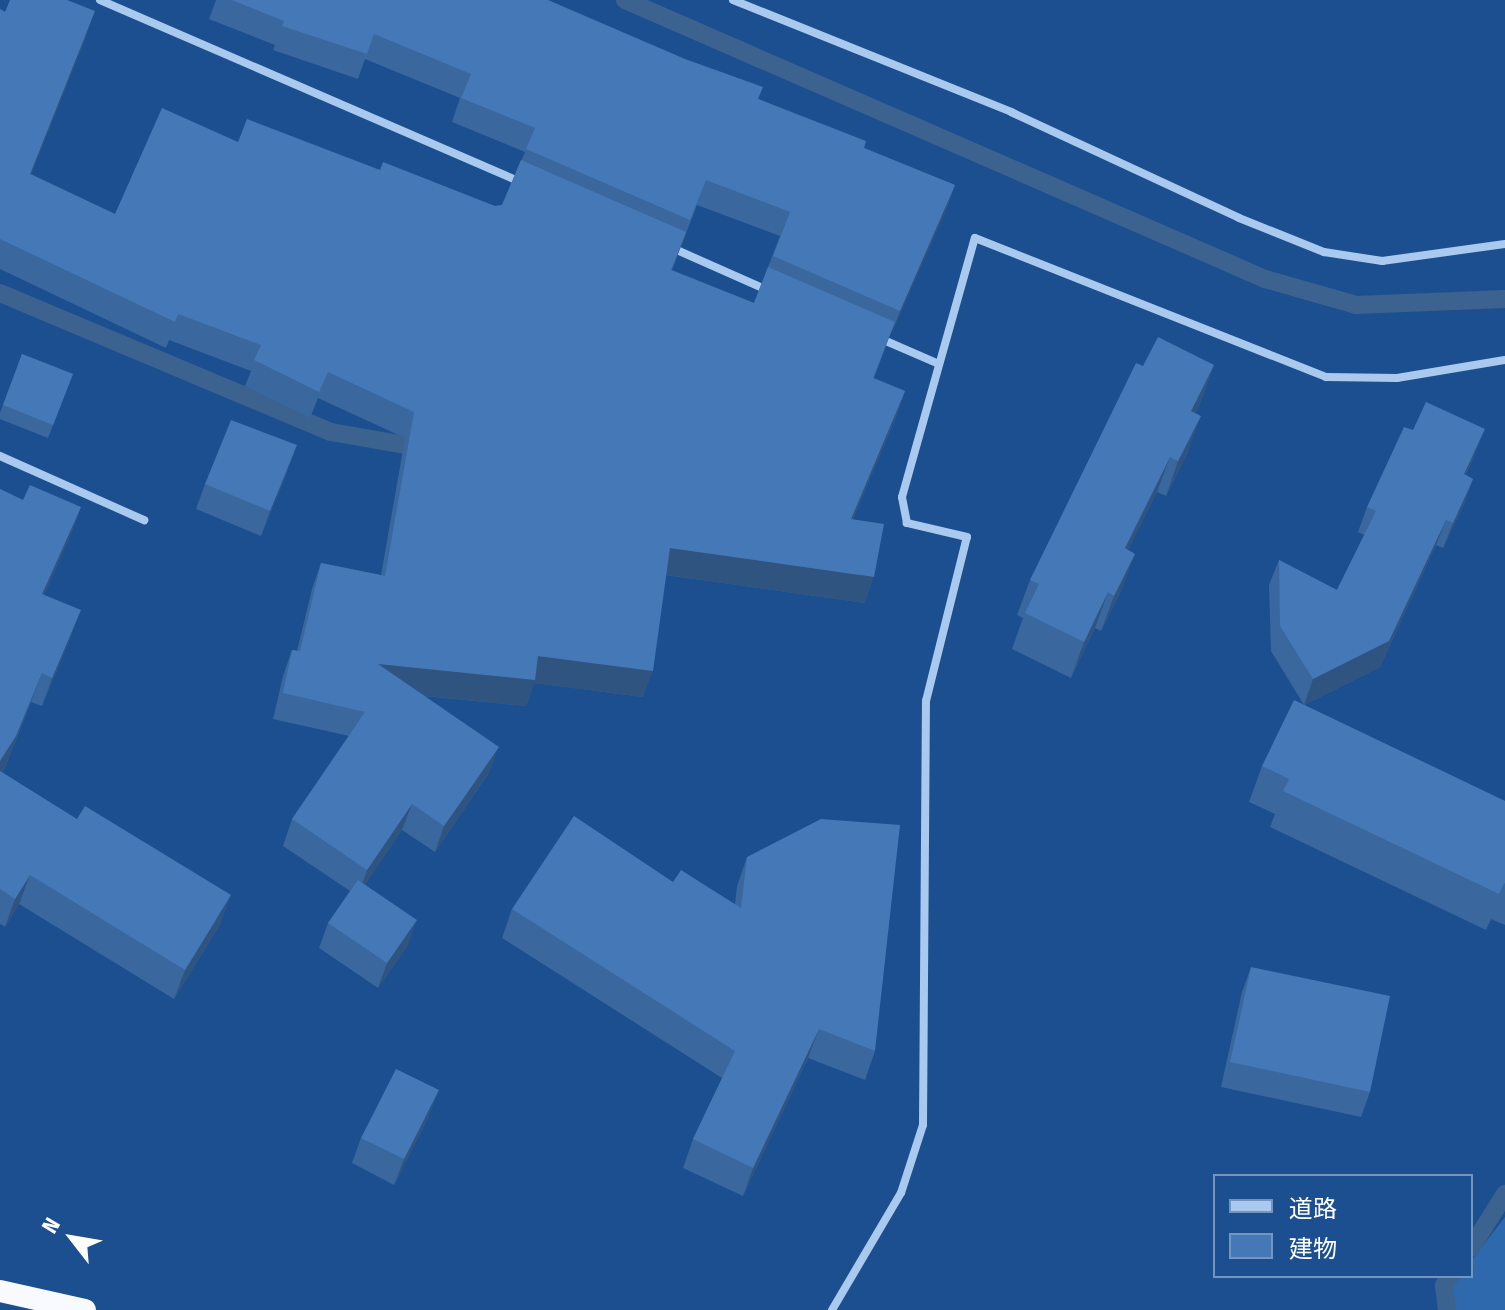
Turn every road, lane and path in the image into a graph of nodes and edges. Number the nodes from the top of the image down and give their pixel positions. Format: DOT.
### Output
graph roads {
  1 [pos="100,0"];
  2 [pos="733,0"];
  3 [pos="530,187"];
  4 [pos="658,242"];
  5 [pos="1505,244"];
  6 [pos="785,297"];
  7 [pos="869,334"];
  8 [pos="1505,360"];
  9 [pos="939,364"];
  10 [pos="0,456"];
  11 [pos="144,520"];
  12 [pos="0,1291"];
  13 [pos="85,1310"];
  14 [pos="832,1310"];
  1 -- 3 [label="street"];
  2 -- 5 [label="street"];
  4 -- 6 [label="street"];
  7 -- 9 [label="street"];
  8 -- 9 [label="street"];
  9 -- 14 [label="street"];
  10 -- 11 [label="street"];
  12 -- 13 [label="highway"];
}
